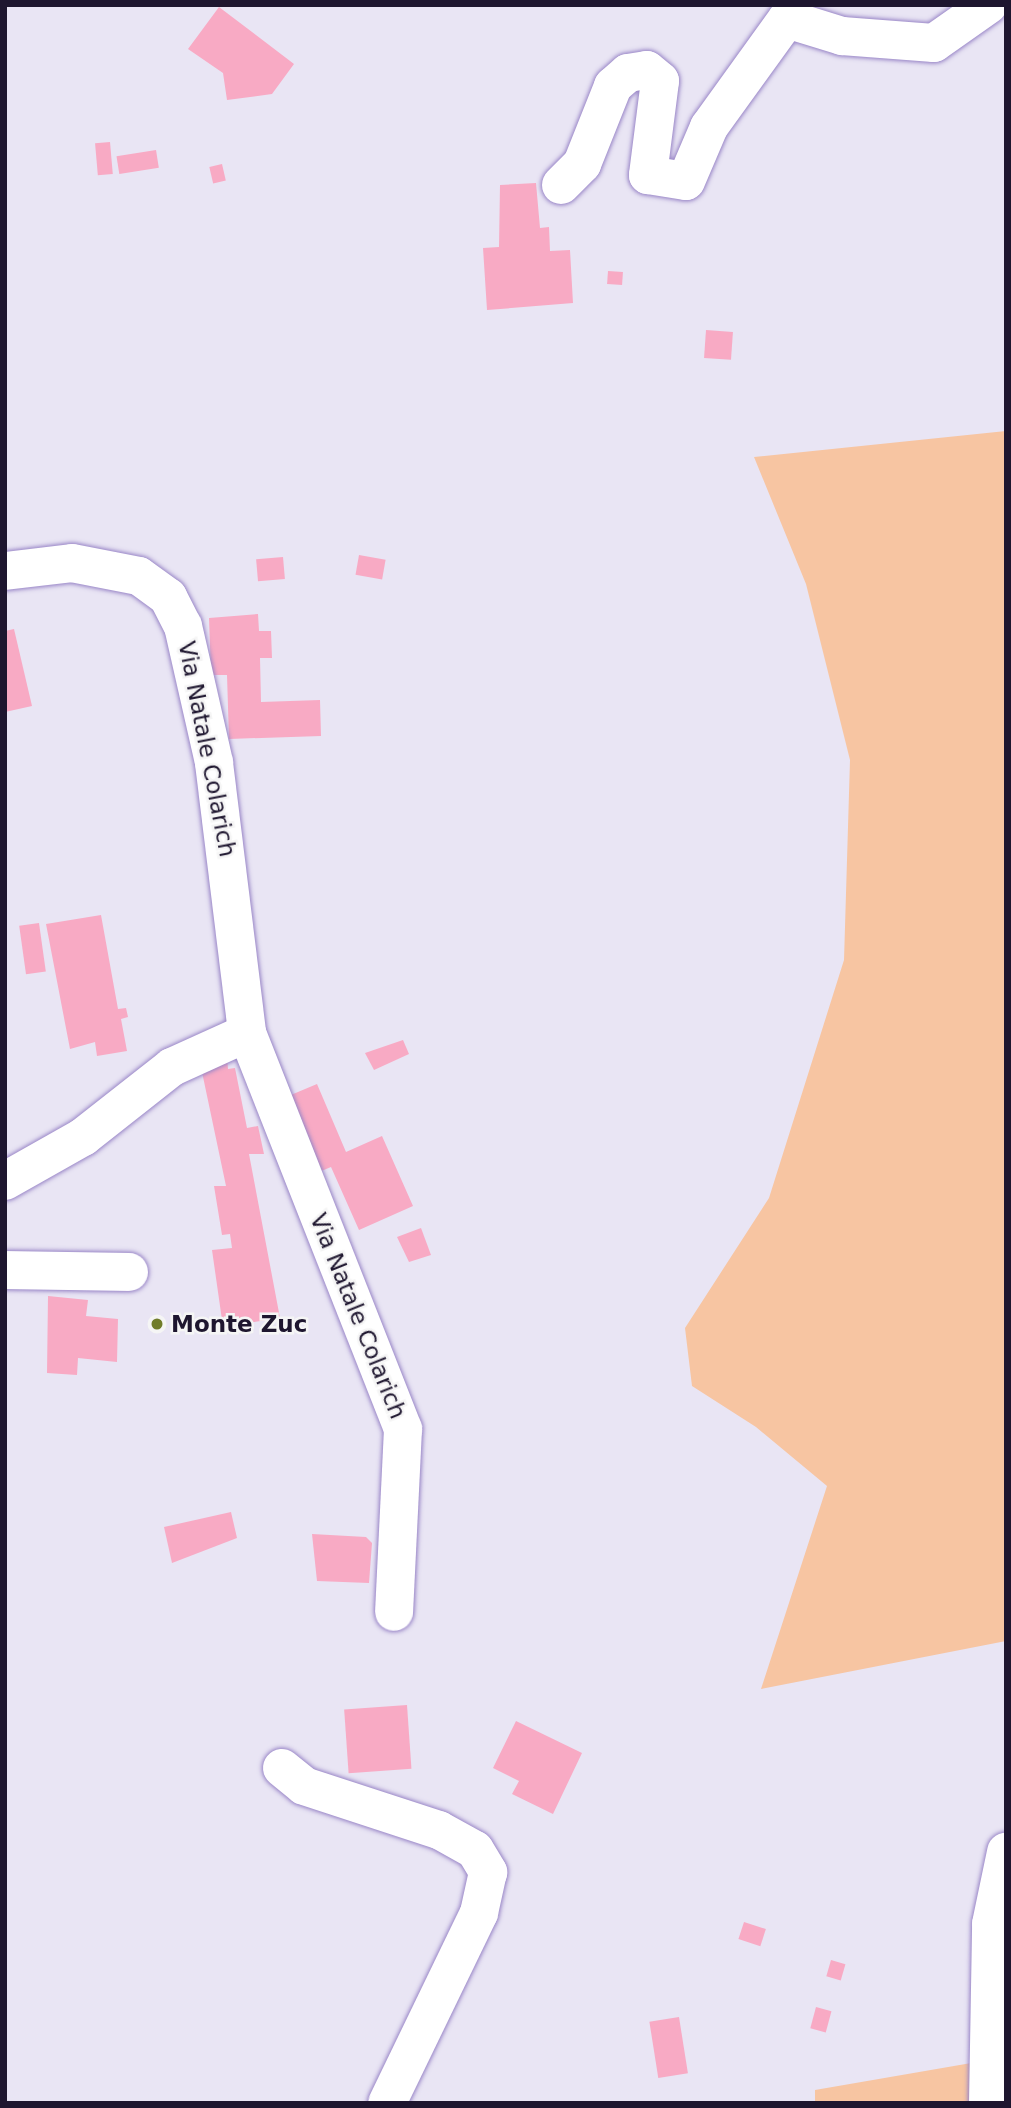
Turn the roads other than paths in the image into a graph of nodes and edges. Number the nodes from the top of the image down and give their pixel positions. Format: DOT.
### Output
graph roads {
  1 [pos="988,5"];
  2 [pos="561,185"];
  3 [pos="5,571"];
  4 [pos="247,1033"];
  5 [pos="5,1181"];
  6 [pos="5,1270"];
  7 [pos="129,1272"];
  8 [pos="394,1612"];
  9 [pos="282,1768"];
  10 [pos="1006,1852"];
  11 [pos="387,2103"];
  12 [pos="988,2103"];
  1 -- 2 [label="street"];
  3 -- 4 [label="street, Via Natale Colarich"];
  4 -- 5 [label="street"];
  4 -- 8 [label="street, Via Natale Colarich"];
  6 -- 7 [label="street"];
  9 -- 11 [label="street"];
  10 -- 12 [label="street"];
}
